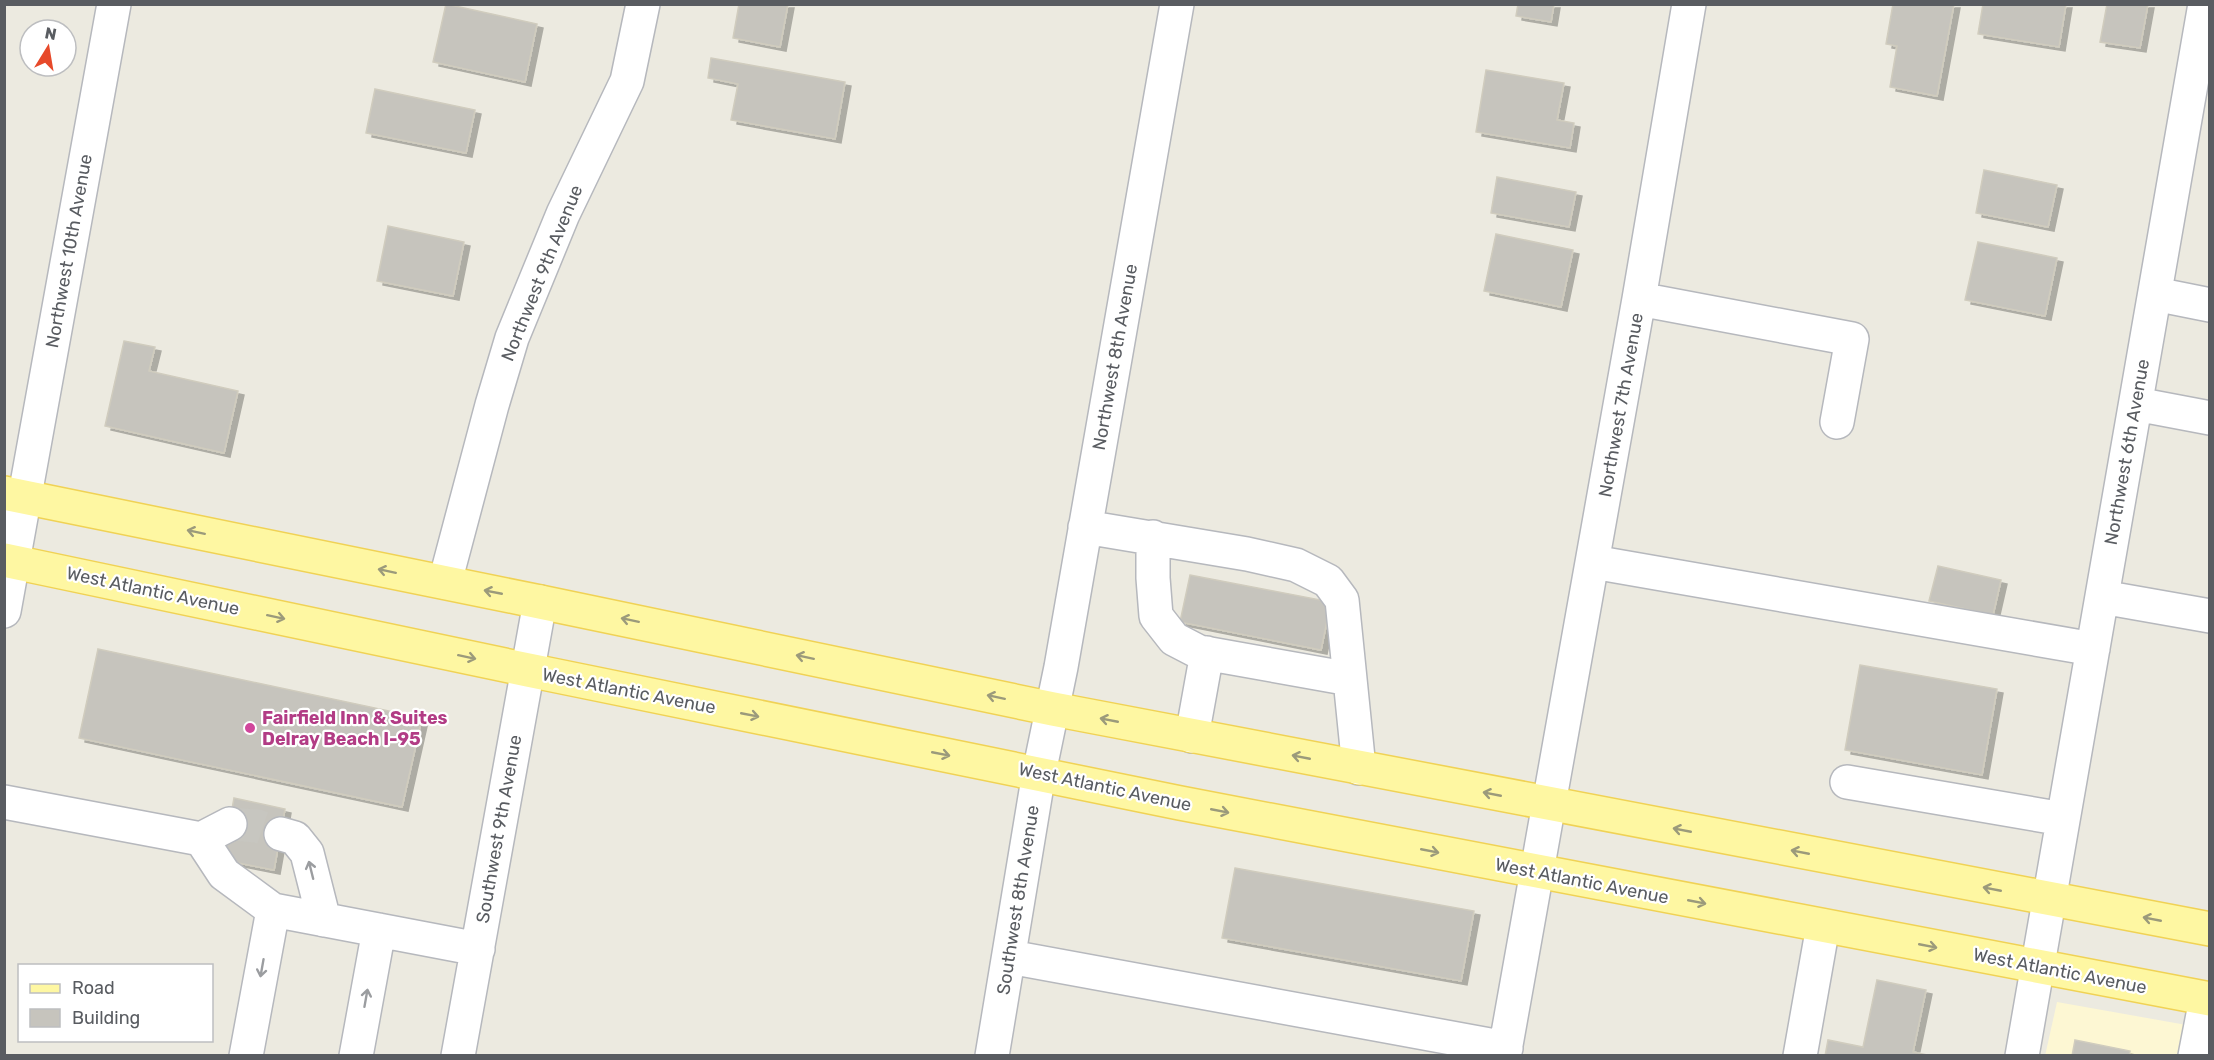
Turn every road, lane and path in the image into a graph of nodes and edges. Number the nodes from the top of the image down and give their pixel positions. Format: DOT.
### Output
graph roads {
  1 [pos="643,4"];
  2 [pos="1177,4"];
  3 [pos="1689,4"];
  4 [pos="2205,4"];
  5 [pos="111,5"];
  6 [pos="2154,294"];
  7 [pos="1639,299"];
  8 [pos="2210,305"];
  9 [pos="2136,404"];
  10 [pos="2210,418"];
  11 [pos="1838,422"];
  12 [pos="15,495"];
  13 [pos="1085,527"];
  14 [pos="1153,537"];
  15 [pos="9,561"];
  16 [pos="1593,562"];
  17 [pos="445,582"];
  18 [pos="2102,597"];
  19 [pos="540,602"];
  20 [pos="4,611"];
  21 [pos="2210,616"];
  22 [pos="2093,649"];
  23 [pos="1207,653"];
  24 [pos="528,670"];
  25 [pos="1350,679"];
  26 [pos="1053,709"];
  27 [pos="1192,736"];
  28 [pos="1359,768"];
  29 [pos="1039,773"];
  30 [pos="1847,782"];
  31 [pos="4,802"];
  32 [pos="1550,805"];
  33 [pos="2063,819"];
  34 [pos="230,824"];
  35 [pos="280,834"];
  36 [pos="201,839"];
  37 [pos="1536,872"];
  38 [pos="2049,899"];
  39 [pos="273,910"];
  40 [pos="324,920"];
  41 [pos="1823,926"];
  42 [pos="2210,929"];
  43 [pos="379,930"];
  44 [pos="478,949"];
  45 [pos="1010,957"];
  46 [pos="2038,967"];
  47 [pos="2208,999"];
  48 [pos="1505,1052"];
  49 [pos="246,1056"];
  50 [pos="356,1056"];
  51 [pos="458,1056"];
  52 [pos="992,1056"];
  53 [pos="1800,1056"];
  54 [pos="2022,1056"];
  55 [pos="2195,1056"];
  1 -- 17 [label="street, Northwest 9th Avenue"];
  2 -- 13 [label="street, Northwest 8th Avenue"];
  3 -- 7 [label="street, Northwest 7th Avenue"];
  4 -- 6 [label="street, Northwest 6th Avenue"];
  5 -- 12 [label="street, Northwest 10th Avenue"];
  6 -- 8 [label="street"];
  6 -- 9 [label="street, Northwest 6th Avenue"];
  7 -- 11 [label="street"];
  7 -- 16 [label="street, Northwest 7th Avenue"];
  9 -- 10 [label="street"];
  9 -- 18 [label="street, Northwest 6th Avenue"];
  12 -- 15 [label="street, Northwest 10th Avenue"];
  17 -- 12 [label="main road, one-way"];
  13 -- 14 [label="street"];
  13 -- 26 [label="street, Northwest 8th Avenue"];
  14 -- 23 [label="street"];
  14 -- 25 [label="street"];
  15 -- 20 [label="street, Northwest 10th Avenue"];
  15 -- 24 [label="main road, West Atlantic Avenue, one-way"];
  16 -- 22 [label="street"];
  16 -- 32 [label="street, Northwest 7th Avenue"];
  19 -- 17 [label="main road, one-way"];
  18 -- 21 [label="street"];
  18 -- 22 [label="street, Northwest 6th Avenue"];
  19 -- 24 [label="street, Southwest 9th Avenue"];
  26 -- 19 [label="main road, one-way"];
  22 -- 33 [label="street, Northwest 6th Avenue"];
  23 -- 25 [label="street"];
  23 -- 27 [label="street"];
  24 -- 29 [label="main road, West Atlantic Avenue, one-way"];
  24 -- 44 [label="street, Southwest 9th Avenue"];
  25 -- 28 [label="street"];
  27 -- 26 [label="main road, one-way"];
  26 -- 29 [label="street, Southwest 8th Avenue"];
  28 -- 27 [label="main road, one-way"];
  32 -- 28 [label="main road, one-way"];
  29 -- 37 [label="main road, West Atlantic Avenue, one-way"];
  29 -- 45 [label="street, Southwest 8th Avenue"];
  30 -- 33 [label="street"];
  31 -- 36 [label="street"];
  32 -- 37 [label="street, Northwest 7th Avenue"];
  38 -- 32 [label="main road, one-way"];
  33 -- 38 [label="street, Northwest 6th Avenue"];
  34 -- 36 [label="street"];
  40 -- 35 [label="street, one-way"];
  36 -- 39 [label="street"];
  37 -- 41 [label="main road, West Atlantic Avenue, one-way"];
  37 -- 48 [label="street, Northwest 7th Avenue"];
  42 -- 38 [label="main road, one-way"];
  38 -- 46 [label="street, Northwest 6th Avenue"];
  39 -- 40 [label="street"];
  39 -- 49 [label="street, one-way"];
  40 -- 43 [label="street"];
  41 -- 46 [label="main road, West Atlantic Avenue, one-way"];
  41 -- 53 [label="street"];
  43 -- 44 [label="street"];
  50 -- 43 [label="street, one-way"];
  44 -- 51 [label="street, Southwest 9th Avenue"];
  45 -- 48 [label="street"];
  45 -- 52 [label="street, Southwest 8th Avenue"];
  46 -- 47 [label="main road, West Atlantic Avenue"];
  46 -- 54 [label="street, Northwest 6th Avenue"];
  47 -- 55 [label="street"];
}
